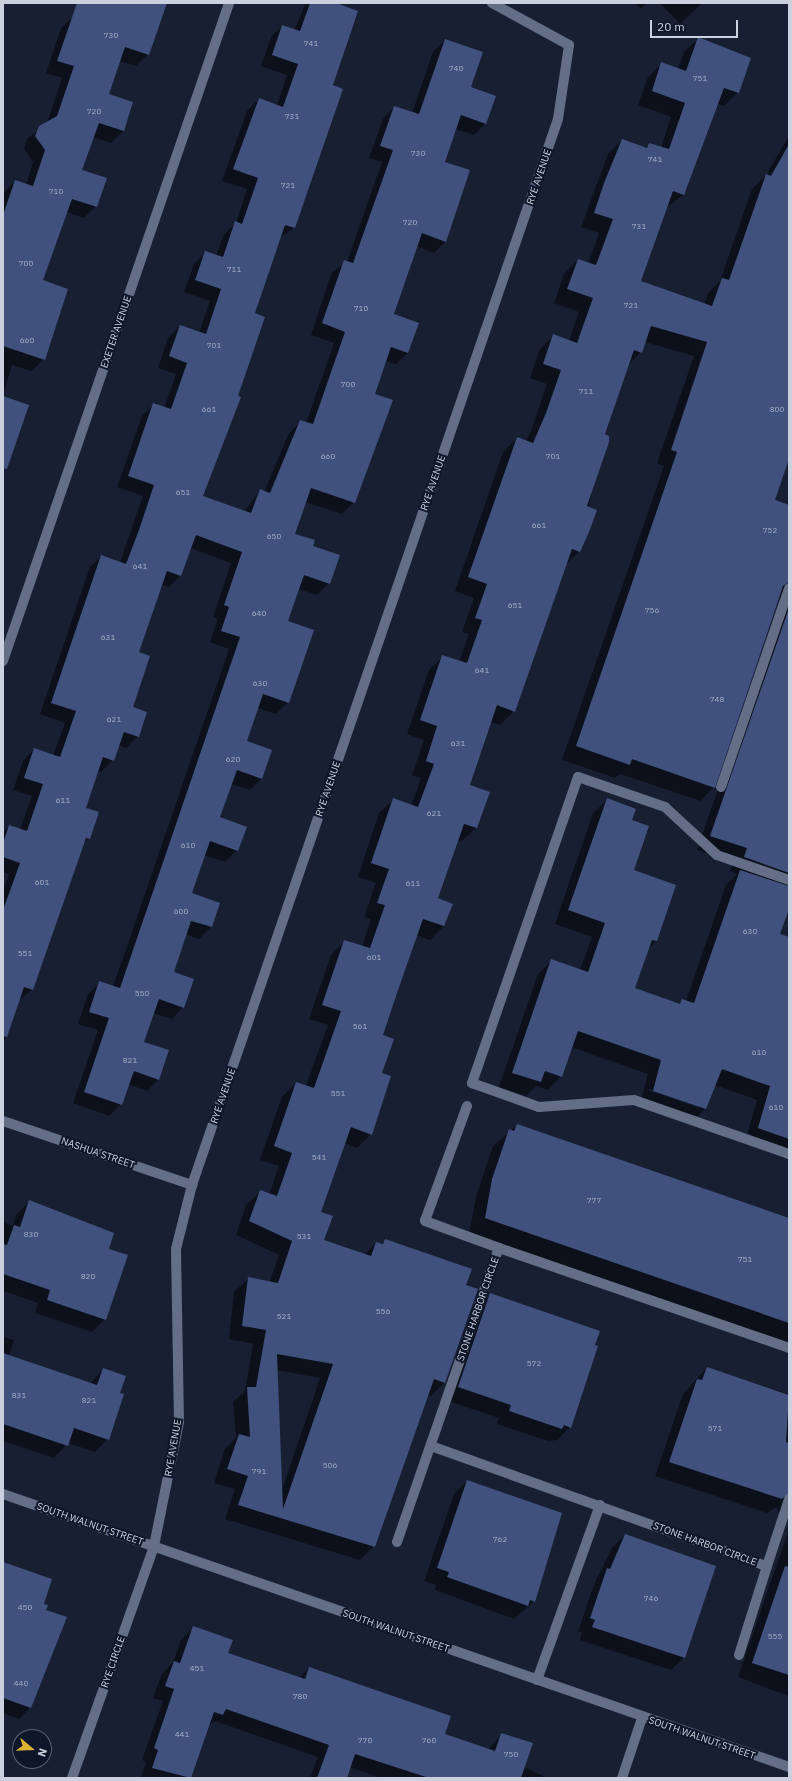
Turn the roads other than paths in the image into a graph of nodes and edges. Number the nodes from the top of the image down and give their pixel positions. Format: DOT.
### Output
graph roads {
  1 [pos="229,3"];
  2 [pos="492,3"];
  3 [pos="789,588"];
  4 [pos="3,661"];
  5 [pos="721,787"];
  6 [pos="789,880"];
  7 [pos="467,1106"];
  8 [pos="3,1121"];
  9 [pos="789,1154"];
  10 [pos="192,1185"];
  11 [pos="500,1248"];
  12 [pos="789,1348"];
  13 [pos="431,1446"];
  14 [pos="3,1494"];
  15 [pos="789,1499"];
  16 [pos="600,1505"];
  17 [pos="396,1542"];
  18 [pos="154,1546"];
  19 [pos="767,1566"];
  20 [pos="739,1654"];
  21 [pos="538,1680"];
  22 [pos="642,1718"];
  23 [pos="789,1767"];
  24 [pos="72,1778"];
  25 [pos="622,1778"];
  1 -- 4 [label="street, EXETER AVENUE"];
  2 -- 10 [label="street, RYE AVENUE"];
  3 -- 5 [label="street"];
  6 -- 9 [label="street"];
  7 -- 11 [label="street"];
  8 -- 10 [label="street, NASHUA STREET"];
  10 -- 18 [label="street, RYE AVENUE"];
  11 -- 12 [label="street, STONE HARBOR CIRCLE"];
  11 -- 13 [label="street, STONE HARBOR CIRCLE"];
  13 -- 16 [label="street, STONE HARBOR CIRCLE"];
  13 -- 17 [label="street"];
  14 -- 18 [label="street, SOUTH WALNUT STREET"];
  15 -- 19 [label="street, STONE HARBOR CIRCLE"];
  16 -- 19 [label="street, STONE HARBOR CIRCLE"];
  16 -- 21 [label="street"];
  18 -- 21 [label="street, SOUTH WALNUT STREET"];
  18 -- 24 [label="street, RYE CIRCLE"];
  19 -- 20 [label="street"];
  21 -- 22 [label="street, SOUTH WALNUT STREET"];
  22 -- 23 [label="street, SOUTH WALNUT STREET"];
  22 -- 25 [label="street"];
}
